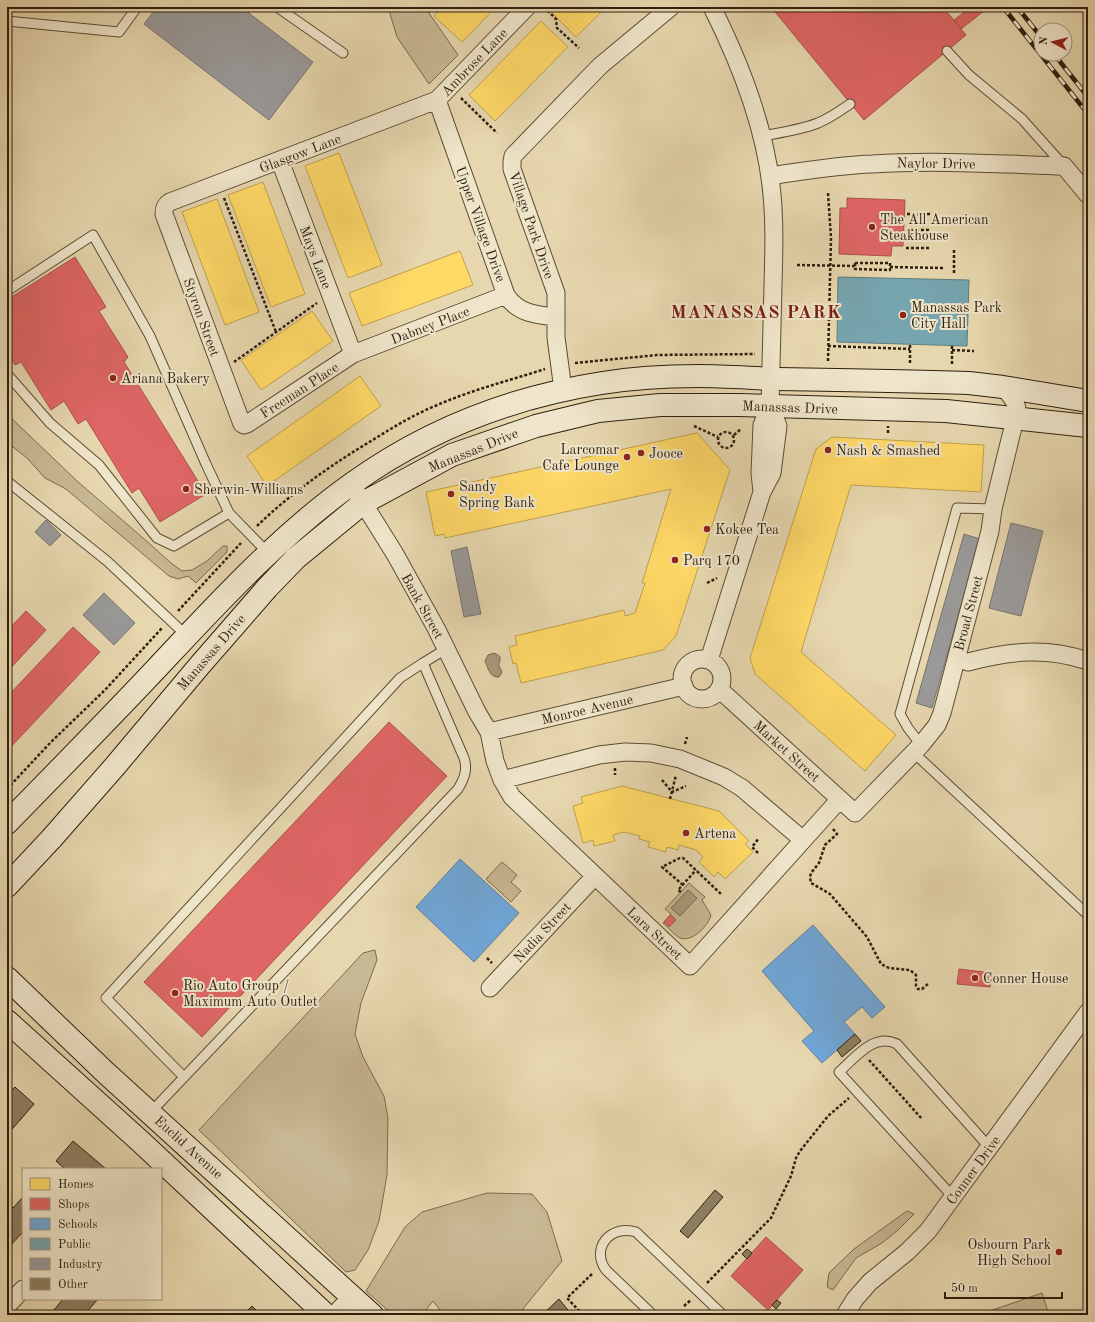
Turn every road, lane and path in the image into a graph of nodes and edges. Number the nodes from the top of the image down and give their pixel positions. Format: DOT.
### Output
graph roads {
  1 [pos="137,7"];
  2 [pos="277,7"];
  3 [pos="527,7"];
  4 [pos="544,7"];
  5 [pos="671,7"];
  6 [pos="712,7"];
  7 [pos="7,21"];
  8 [pos="579,48"];
  9 [pos="948,51"];
  10 [pos="343,53"];
  11 [pos="456,93"];
  12 [pos="437,100"];
  13 [pos="850,104"];
  14 [pos="497,132"];
  15 [pos="761,136"];
  16 [pos="280,161"];
  17 [pos="1064,166"];
  18 [pos="770,176"];
  19 [pos="222,191"];
  20 [pos="828,193"];
  21 [pos="1088,195"];
  22 [pos="164,207"];
  23 [pos="907,214"];
  24 [pos="931,214"];
  25 [pos="906,230"];
  26 [pos="930,230"];
  27 [pos="906,248"];
  28 [pos="930,248"];
  29 [pos="954,249"];
  30 [pos="797,265"];
  31 [pos="831,266"];
  32 [pos="856,266"];
  33 [pos="890,267"];
  34 [pos="942,268"];
  35 [pos="954,273"];
  36 [pos="7,290"];
  37 [pos="330,294"];
  38 [pos="506,295"];
  39 [pos="555,317"];
  40 [pos="276,332"];
  41 [pos="910,344"];
  42 [pos="952,345"];
  43 [pos="828,346"];
  44 [pos="910,349"];
  45 [pos="952,350"];
  46 [pos="974,351"];
  47 [pos="353,354"];
  48 [pos="753,354"];
  49 [pos="828,361"];
  50 [pos="570,363"];
  51 [pos="910,363"];
  52 [pos="952,364"];
  53 [pos="222,371"];
  54 [pos="7,374"];
  55 [pos="771,378"];
  56 [pos="1003,387"];
  57 [pos="562,390"];
  58 [pos="1088,401"];
  59 [pos="770,406"];
  60 [pos="1016,418"];
  61 [pos="244,425"];
  62 [pos="694,426"];
  63 [pos="1088,426"];
  64 [pos="741,429"];
  65 [pos="733,435"];
  66 [pos="718,437"];
  67 [pos="493,440"];
  68 [pos="7,481"];
  69 [pos="351,484"];
  70 [pos="363,503"];
  71 [pos="993,509"];
  72 [pos="229,513"];
  73 [pos="236,548"];
  74 [pos="269,554"];
  75 [pos="178,611"];
  76 [pos="159,631"];
  77 [pos="187,636"];
  78 [pos="446,649"];
  79 [pos="710,660"];
  80 [pos="1088,661"];
  81 [pos="423,662"];
  82 [pos="968,662"];
  83 [pos="684,686"];
  84 [pos="719,689"];
  85 [pos="489,732"];
  86 [pos="687,737"];
  87 [pos="684,746"];
  88 [pos="917,749"];
  89 [pos="677,770"];
  90 [pos="502,780"];
  91 [pos="662,780"];
  92 [pos="686,786"];
  93 [pos="7,789"];
  94 [pos="672,792"];
  95 [pos="670,799"];
  96 [pos="840,799"];
  97 [pos="855,813"];
  98 [pos="7,823"];
  99 [pos="830,825"];
  100 [pos="759,838"];
  101 [pos="803,840"];
  102 [pos="758,853"];
  103 [pos="696,870"];
  104 [pos="595,876"];
  105 [pos="7,886"];
  106 [pos="683,886"];
  107 [pos="681,892"];
  108 [pos="721,894"];
  109 [pos="1088,915"];
  110 [pos="7,978"];
  111 [pos="929,983"];
  112 [pos="490,988"];
  113 [pos="1088,1012"];
  114 [pos="7,1021"];
  115 [pos="861,1051"];
  116 [pos="184,1077"];
  117 [pos="841,1105"];
  118 [pos="150,1113"];
  119 [pos="922,1119"];
  120 [pos="990,1148"];
  121 [pos="954,1198"];
  122 [pos="592,1274"];
  123 [pos="22,1290"];
  124 [pos="698,1292"];
  125 [pos="352,1296"];
  126 [pos="7,1306"];
  127 [pos="684,1306"];
  128 [pos="580,1312"];
  129 [pos="326,1315"];
  130 [pos="334,1315"];
  131 [pos="372,1315"];
  132 [pos="576,1315"];
  133 [pos="583,1315"];
  134 [pos="653,1315"];
  135 [pos="723,1315"];
  136 [pos="845,1315"];
  1 -- 7 [label="lane"];
  2 -- 10 [label="lane"];
  3 -- 12 [label="street, Ambrose Lane"];
  4 -- 8 [label="path"];
  5 -- 39 [label="street, Village Park Drive"];
  6 -- 15 [label="street"];
  9 -- 17 [label="lane"];
  11 -- 14 [label="path"];
  12 -- 16 [label="street, Glasgow Lane"];
  12 -- 38 [label="street, Upper Village Drive"];
  13 -- 15 [label="lane"];
  15 -- 18 [label="street"];
  16 -- 22 [label="street, Glasgow Lane"];
  16 -- 37 [label="street, Mays Lane"];
  17 -- 18 [label="street, Naylor Drive"];
  17 -- 21 [label="street"];
  18 -- 55 [label="street"];
  19 -- 40 [label="path"];
  20 -- 31 [label="path"];
  22 -- 53 [label="street, Styron Street"];
  23 -- 24 [label="path"];
  25 -- 26 [label="path"];
  27 -- 28 [label="path"];
  29 -- 35 [label="path"];
  30 -- 31 [label="path"];
  31 -- 32 [label="path"];
  31 -- 43 [label="path"];
  32 -- 33 [label="path"];
  32 -- 33 [label="path"];
  33 -- 34 [label="path"];
  36 -- 72 [label="lane"];
  37 -- 40 [label="path"];
  37 -- 47 [label="street, Mays Lane"];
  38 -- 39 [label="street, Upper Village Drive"];
  38 -- 47 [label="street, Dabney Place"];
  39 -- 57 [label="street, Village Park Drive"];
  40 -- 53 [label="path"];
  41 -- 44 [label="path"];
  42 -- 45 [label="path"];
  43 -- 44 [label="path"];
  43 -- 49 [label="path"];
  44 -- 51 [label="path"];
  45 -- 46 [label="path"];
  45 -- 52 [label="path"];
  47 -- 61 [label="street, Freeman Place"];
  48 -- 50 [label="path"];
  53 -- 61 [label="street, Styron Street"];
  54 -- 72 [label="lane"];
  55 -- 56 [label="main road, Manassas Drive"];
  55 -- 57 [label="main road, Manassas Drive"];
  55 -- 59 [label="street"];
  56 -- 58 [label="main road, Manassas Drive"];
  56 -- 60 [label="street, Broad Street"];
  57 -- 67 [label="main road"];
  57 -- 69 [label="main road, Manassas Drive"];
  59 -- 60 [label="main road, Manassas Drive"];
  59 -- 67 [label="main road, Manassas Drive"];
  59 -- 79 [label="street"];
  60 -- 63 [label="main road, Manassas Drive"];
  60 -- 71 [label="street, Broad Street"];
  62 -- 66 [label="path"];
  64 -- 65 [label="path"];
  65 -- 66 [label="path"];
  65 -- 66 [label="path"];
  67 -- 70 [label="main road, Manassas Drive"];
  68 -- 77 [label="lane"];
  69 -- 70 [label="street, Bank Street"];
  69 -- 74 [label="main road, Manassas Drive"];
  70 -- 78 [label="street, Bank Street"];
  70 -- 105 [label="main road, Manassas Drive"];
  71 -- 88 [label="street, Broad Street"];
  71 -- 88 [label="lane"];
  72 -- 74 [label="lane"];
  73 -- 75 [label="path"];
  74 -- 77 [label="main road, Manassas Drive"];
  76 -- 93 [label="path"];
  77 -- 98 [label="main road, Manassas Drive"];
  78 -- 81 [label="lane"];
  78 -- 85 [label="street, Bank Street"];
  79 -- 83 [label="street"];
  79 -- 84 [label="street"];
  80 -- 82 [label="street"];
  81 -- 116 [label="lane"];
  81 -- 116 [label="lane"];
  83 -- 84 [label="street"];
  83 -- 85 [label="street, Monroe Avenue"];
  84 -- 96 [label="street, Market Street"];
  85 -- 90 [label="street, Lara Street"];
  86 -- 87 [label="path"];
  88 -- 97 [label="street, Broad Street"];
  88 -- 109 [label="lane"];
  89 -- 94 [label="path"];
  90 -- 101 [label="street"];
  90 -- 104 [label="street, Lara Street"];
  91 -- 94 [label="path"];
  92 -- 94 [label="path"];
  94 -- 95 [label="path"];
  96 -- 97 [label="street, Market Street"];
  96 -- 101 [label="street, Lara Street"];
  99 -- 111 [label="path"];
  100 -- 102 [label="path"];
  101 -- 104 [label="street, Lara Street"];
  103 -- 106 [label="path"];
  103 -- 106 [label="path"];
  103 -- 108 [label="path"];
  104 -- 112 [label="street, Nadia Street"];
  106 -- 107 [label="path"];
  110 -- 118 [label="main road, Euclid Avenue"];
  113 -- 120 [label="street, Conner Drive"];
  114 -- 129 [label="main road, Euclid Avenue"];
  115 -- 119 [label="path"];
  115 -- 120 [label="lane"];
  115 -- 121 [label="lane"];
  116 -- 118 [label="lane"];
  117 -- 124 [label="path"];
  118 -- 125 [label="main road, Euclid Avenue"];
  120 -- 121 [label="street, Conner Drive"];
  121 -- 136 [label="street, Conner Drive"];
  122 -- 128 [label="path"];
  123 -- 126 [label="street"];
  124 -- 127 [label="path"];
  124 -- 134 [label="lane"];
  124 -- 135 [label="lane"];
  125 -- 130 [label="street"];
  125 -- 131 [label="main road, Euclid Avenue"];
  128 -- 132 [label="path"];
  128 -- 133 [label="path"];
}
